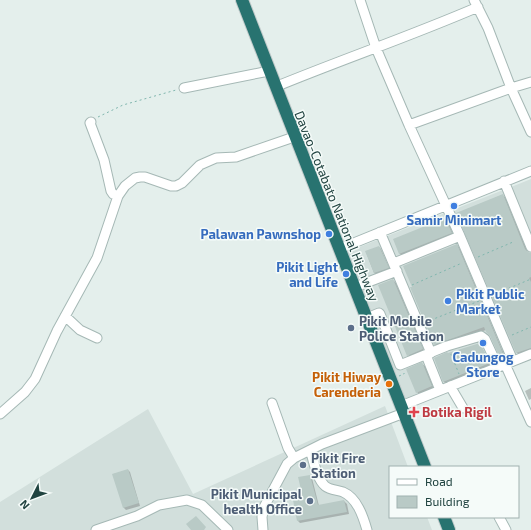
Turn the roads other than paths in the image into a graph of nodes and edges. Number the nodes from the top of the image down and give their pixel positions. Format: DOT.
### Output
graph roads {
  1 [pos="242,0"];
  2 [pos="360,0"];
  3 [pos="476,3"];
  4 [pos="376,48"];
  5 [pos="269,71"];
  6 [pos="531,82"];
  7 [pos="275,87"];
  8 [pos="184,88"];
  9 [pos="511,88"];
  10 [pos="91,122"];
  11 [pos="409,125"];
  12 [pos="531,132"];
  13 [pos="294,137"];
  14 [pos="531,171"];
  15 [pos="504,182"];
  16 [pos="118,196"];
  17 [pos="446,205"];
  18 [pos="380,232"];
  19 [pos="460,236"];
  20 [pos="531,247"];
  21 [pos="339,249"];
  22 [pos="395,267"];
  23 [pos="355,287"];
  24 [pos="65,316"];
  25 [pos="367,318"];
  26 [pos="97,338"];
  27 [pos="395,351"];
  28 [pos="428,354"];
  29 [pos="531,354"];
  30 [pos="382,357"];
  31 [pos="506,364"];
  32 [pos="450,386"];
  33 [pos="440,390"];
  34 [pos="272,403"];
  35 [pos="463,408"];
  36 [pos="402,409"];
  37 [pos="0,414"];
  38 [pos="531,422"];
  39 [pos="310,450"];
  40 [pos="294,458"];
  41 [pos="425,466"];
  42 [pos="444,518"];
  43 [pos="500,518"];
  44 [pos="96,530"];
  45 [pos="228,530"];
  46 [pos="263,530"];
  47 [pos="367,530"];
  48 [pos="449,530"];
  49 [pos="506,530"];
  1 -- 5 [label="highway, Davao-Cotabato National Highway"];
  2 -- 4 [label="street"];
  3 -- 4 [label="street"];
  3 -- 9 [label="street"];
  4 -- 7 [label="street"];
  4 -- 11 [label="street"];
  5 -- 7 [label="highway, Davao-Cotabato National Highway"];
  5 -- 8 [label="street"];
  6 -- 9 [label="street"];
  7 -- 13 [label="highway, Davao-Cotabato National Highway"];
  9 -- 11 [label="street"];
  9 -- 12 [label="street"];
  10 -- 16 [label="street"];
  11 -- 17 [label="street"];
  13 -- 16 [label="street"];
  13 -- 21 [label="highway, Davao-Cotabato National Highway"];
  14 -- 15 [label="street"];
  15 -- 17 [label="street"];
  15 -- 20 [label="street"];
  16 -- 24 [label="street"];
  17 -- 18 [label="street"];
  17 -- 19 [label="street"];
  18 -- 21 [label="street"];
  18 -- 22 [label="street"];
  19 -- 22 [label="street"];
  19 -- 31 [label="street"];
  21 -- 23 [label="highway, Davao-Cotabato National Highway"];
  22 -- 23 [label="street"];
  22 -- 28 [label="street"];
  23 -- 25 [label="highway, Davao-Cotabato National Highway"];
  24 -- 26 [label="street"];
  24 -- 37 [label="street"];
  25 -- 27 [label="street"];
  25 -- 30 [label="highway, Davao-Cotabato National Highway"];
  27 -- 28 [label="street"];
  27 -- 30 [label="street"];
  28 -- 31 [label="street"];
  28 -- 33 [label="street"];
  29 -- 31 [label="street"];
  30 -- 36 [label="highway, Davao-Cotabato National Highway"];
  31 -- 32 [label="street"];
  31 -- 38 [label="street"];
  32 -- 33 [label="street"];
  32 -- 35 [label="street"];
  33 -- 36 [label="street"];
  34 -- 40 [label="street"];
  36 -- 39 [label="street"];
  36 -- 41 [label="highway, Davao-Cotabato National Highway"];
  39 -- 40 [label="street"];
  39 -- 47 [label="street"];
  40 -- 46 [label="street"];
  42 -- 48 [label="highway"];
  43 -- 49 [label="street"];
  44 -- 45 [label="street"];
}
